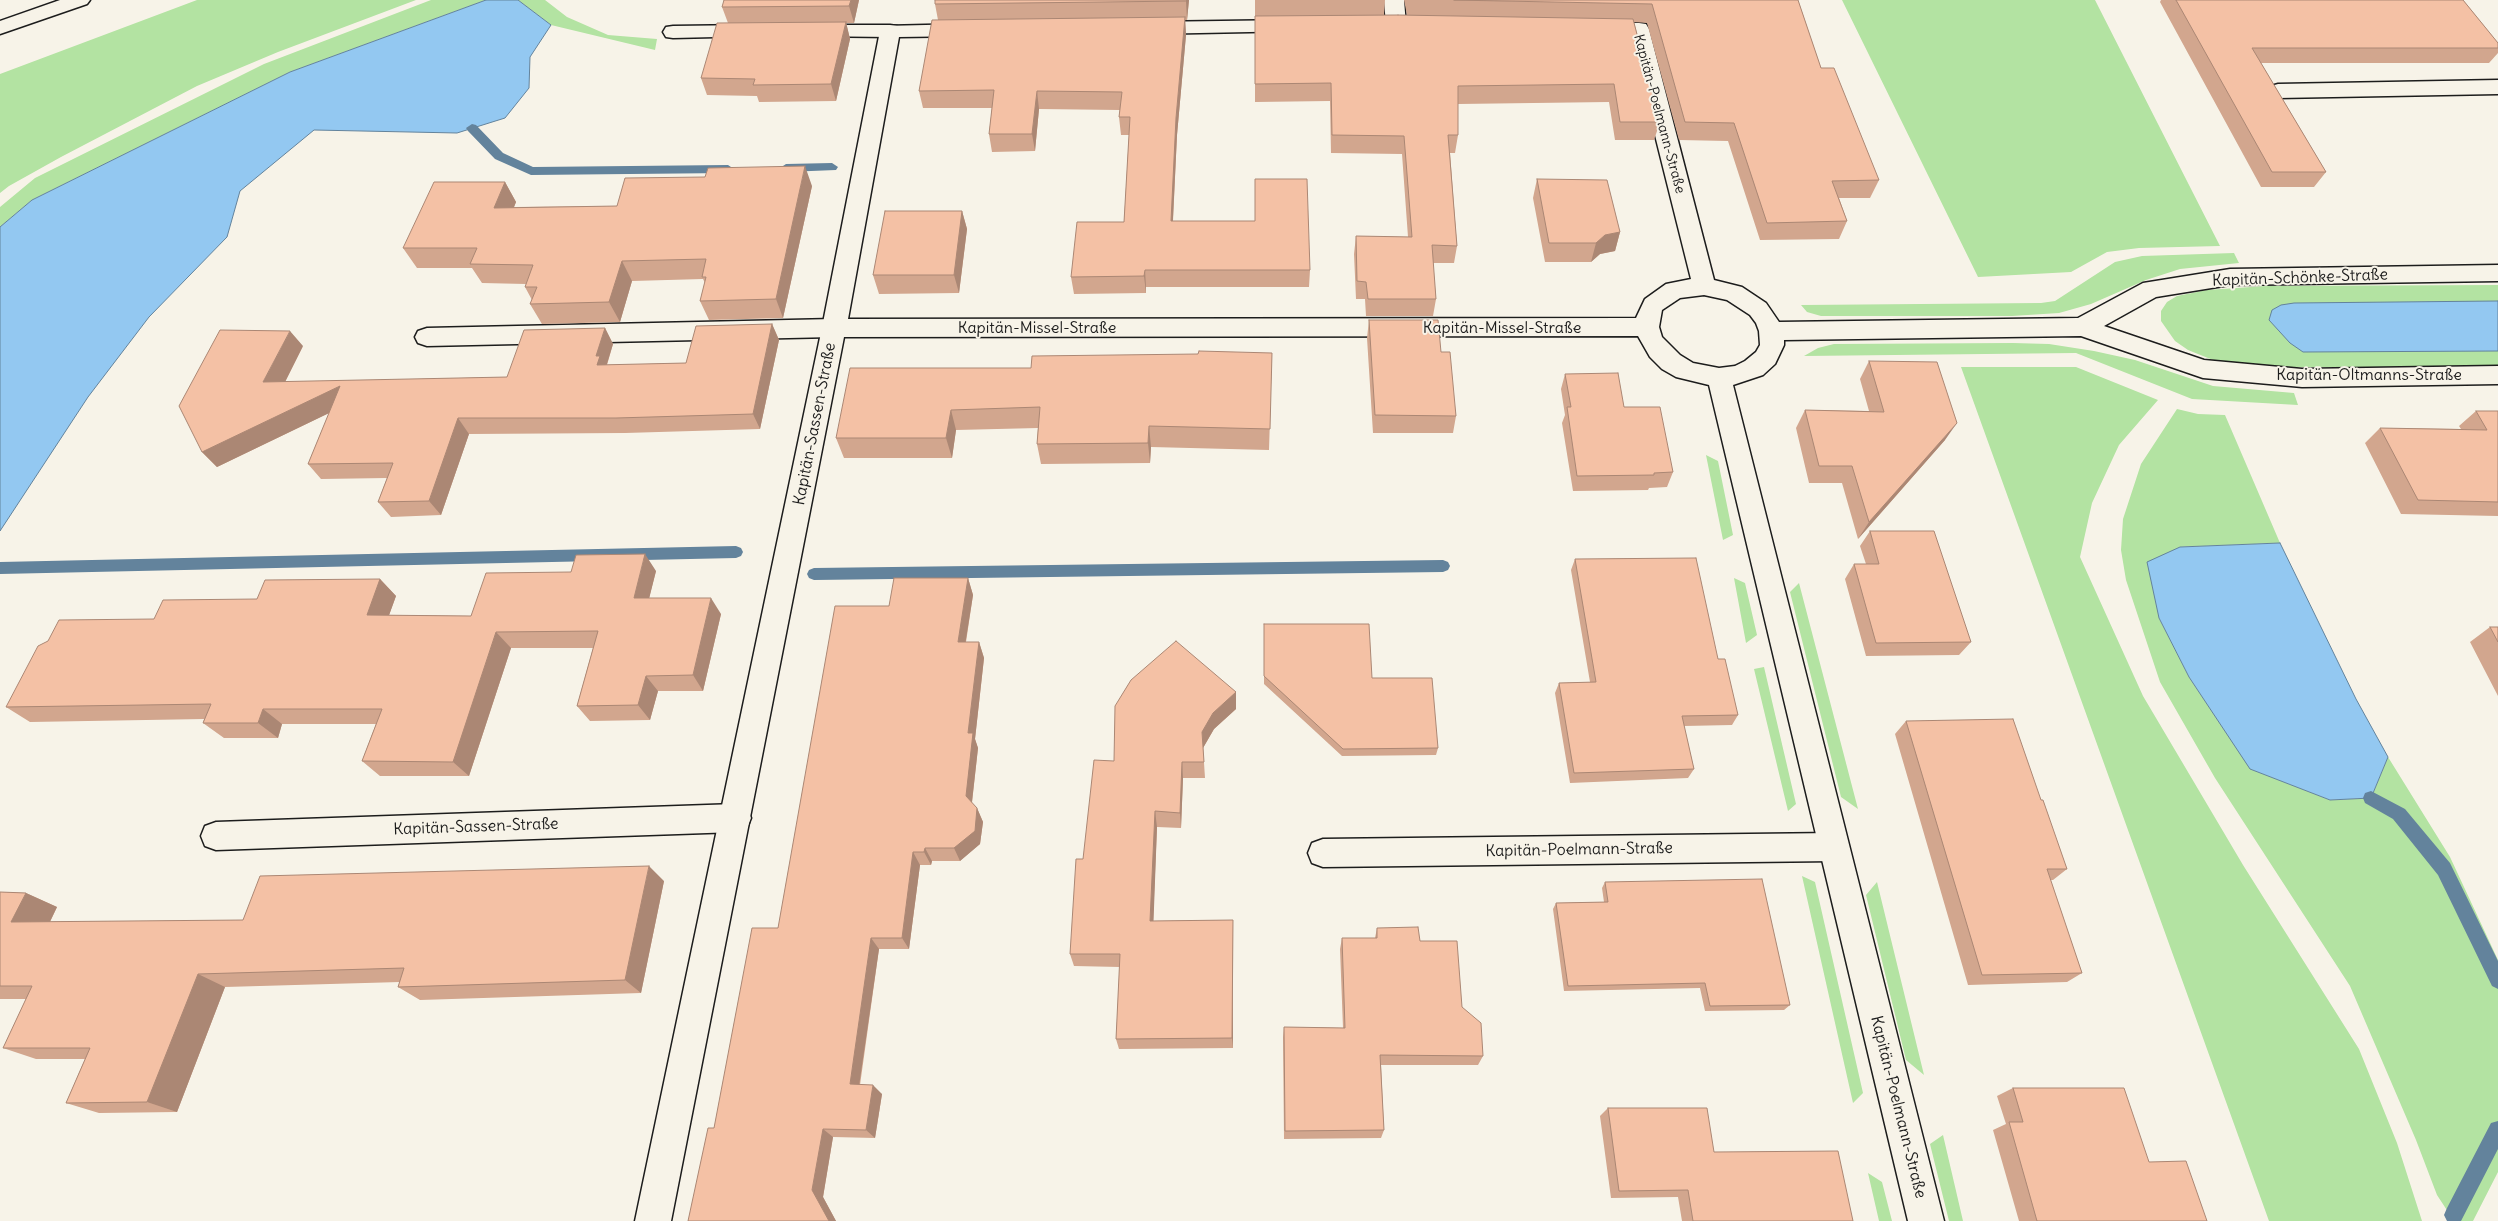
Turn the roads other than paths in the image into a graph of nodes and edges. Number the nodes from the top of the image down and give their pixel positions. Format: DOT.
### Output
graph roads {
  1 [pos="80,0"];
  2 [pos="1394,0"];
  3 [pos="1396,25"];
  4 [pos="1317,26"];
  5 [pos="0,28"];
  6 [pos="1128,28"];
  7 [pos="1581,28"];
  8 [pos="890,30"];
  9 [pos="989,30"];
  10 [pos="766,31"];
  11 [pos="795,31"];
  12 [pos="673,32"];
  13 [pos="2498,87"];
  14 [pos="2278,91"];
  15 [pos="2498,274"];
  16 [pos="1704,286"];
  17 [pos="2082,327"];
  18 [pos="834,328"];
  19 [pos="1648,328"];
  20 [pos="1771,330"];
  21 [pos="427,337"];
  22 [pos="2498,375"];
  23 [pos="1719,377"];
  24 [pos="736,818"];
  25 [pos="216,836"];
  26 [pos="1834,847"];
  27 [pos="1323,853"];
  28 [pos="653,1221"];
  29 [pos="1926,1221"];
  1 -- 5 [label="street"];
  2 -- 3 [label="street"];
  4 -- 6 [label="street"];
  7 -- 16 [label="street, Kapitän-Poelmann-Straße"];
  8 -- 9 [label="street"];
  8 -- 11 [label="street"];
  8 -- 18 [label="street, Kapitän-Sassen-Straße"];
  10 -- 12 [label="street"];
  13 -- 14 [label="street"];
  15 -- 17 [label="street, Kapitän-Schönke-Straße"];
  16 -- 19 [label="street"];
  16 -- 20 [label="street"];
  17 -- 20 [label="street, Kapitän-Oltmanns-Straße"];
  17 -- 22 [label="street, Kapitän-Oltmanns-Straße"];
  18 -- 19 [label="street, Kapitän-Missel-Straße"];
  18 -- 21 [label="street, Kapitän-Missel-Straße"];
  18 -- 24 [label="street, Kapitän-Sassen-Straße"];
  19 -- 23 [label="street"];
  20 -- 23 [label="street"];
  23 -- 26 [label="street, Kapitän-Poelmann-Straße"];
  24 -- 25 [label="street, Kapitän-Sassen-Straße"];
  24 -- 28 [label="street, Kapitän-Sassen-Straße"];
  26 -- 27 [label="street, Kapitän-Poelmann-Straße"];
  26 -- 29 [label="street, Kapitän-Poelmann-Straße"];
}
